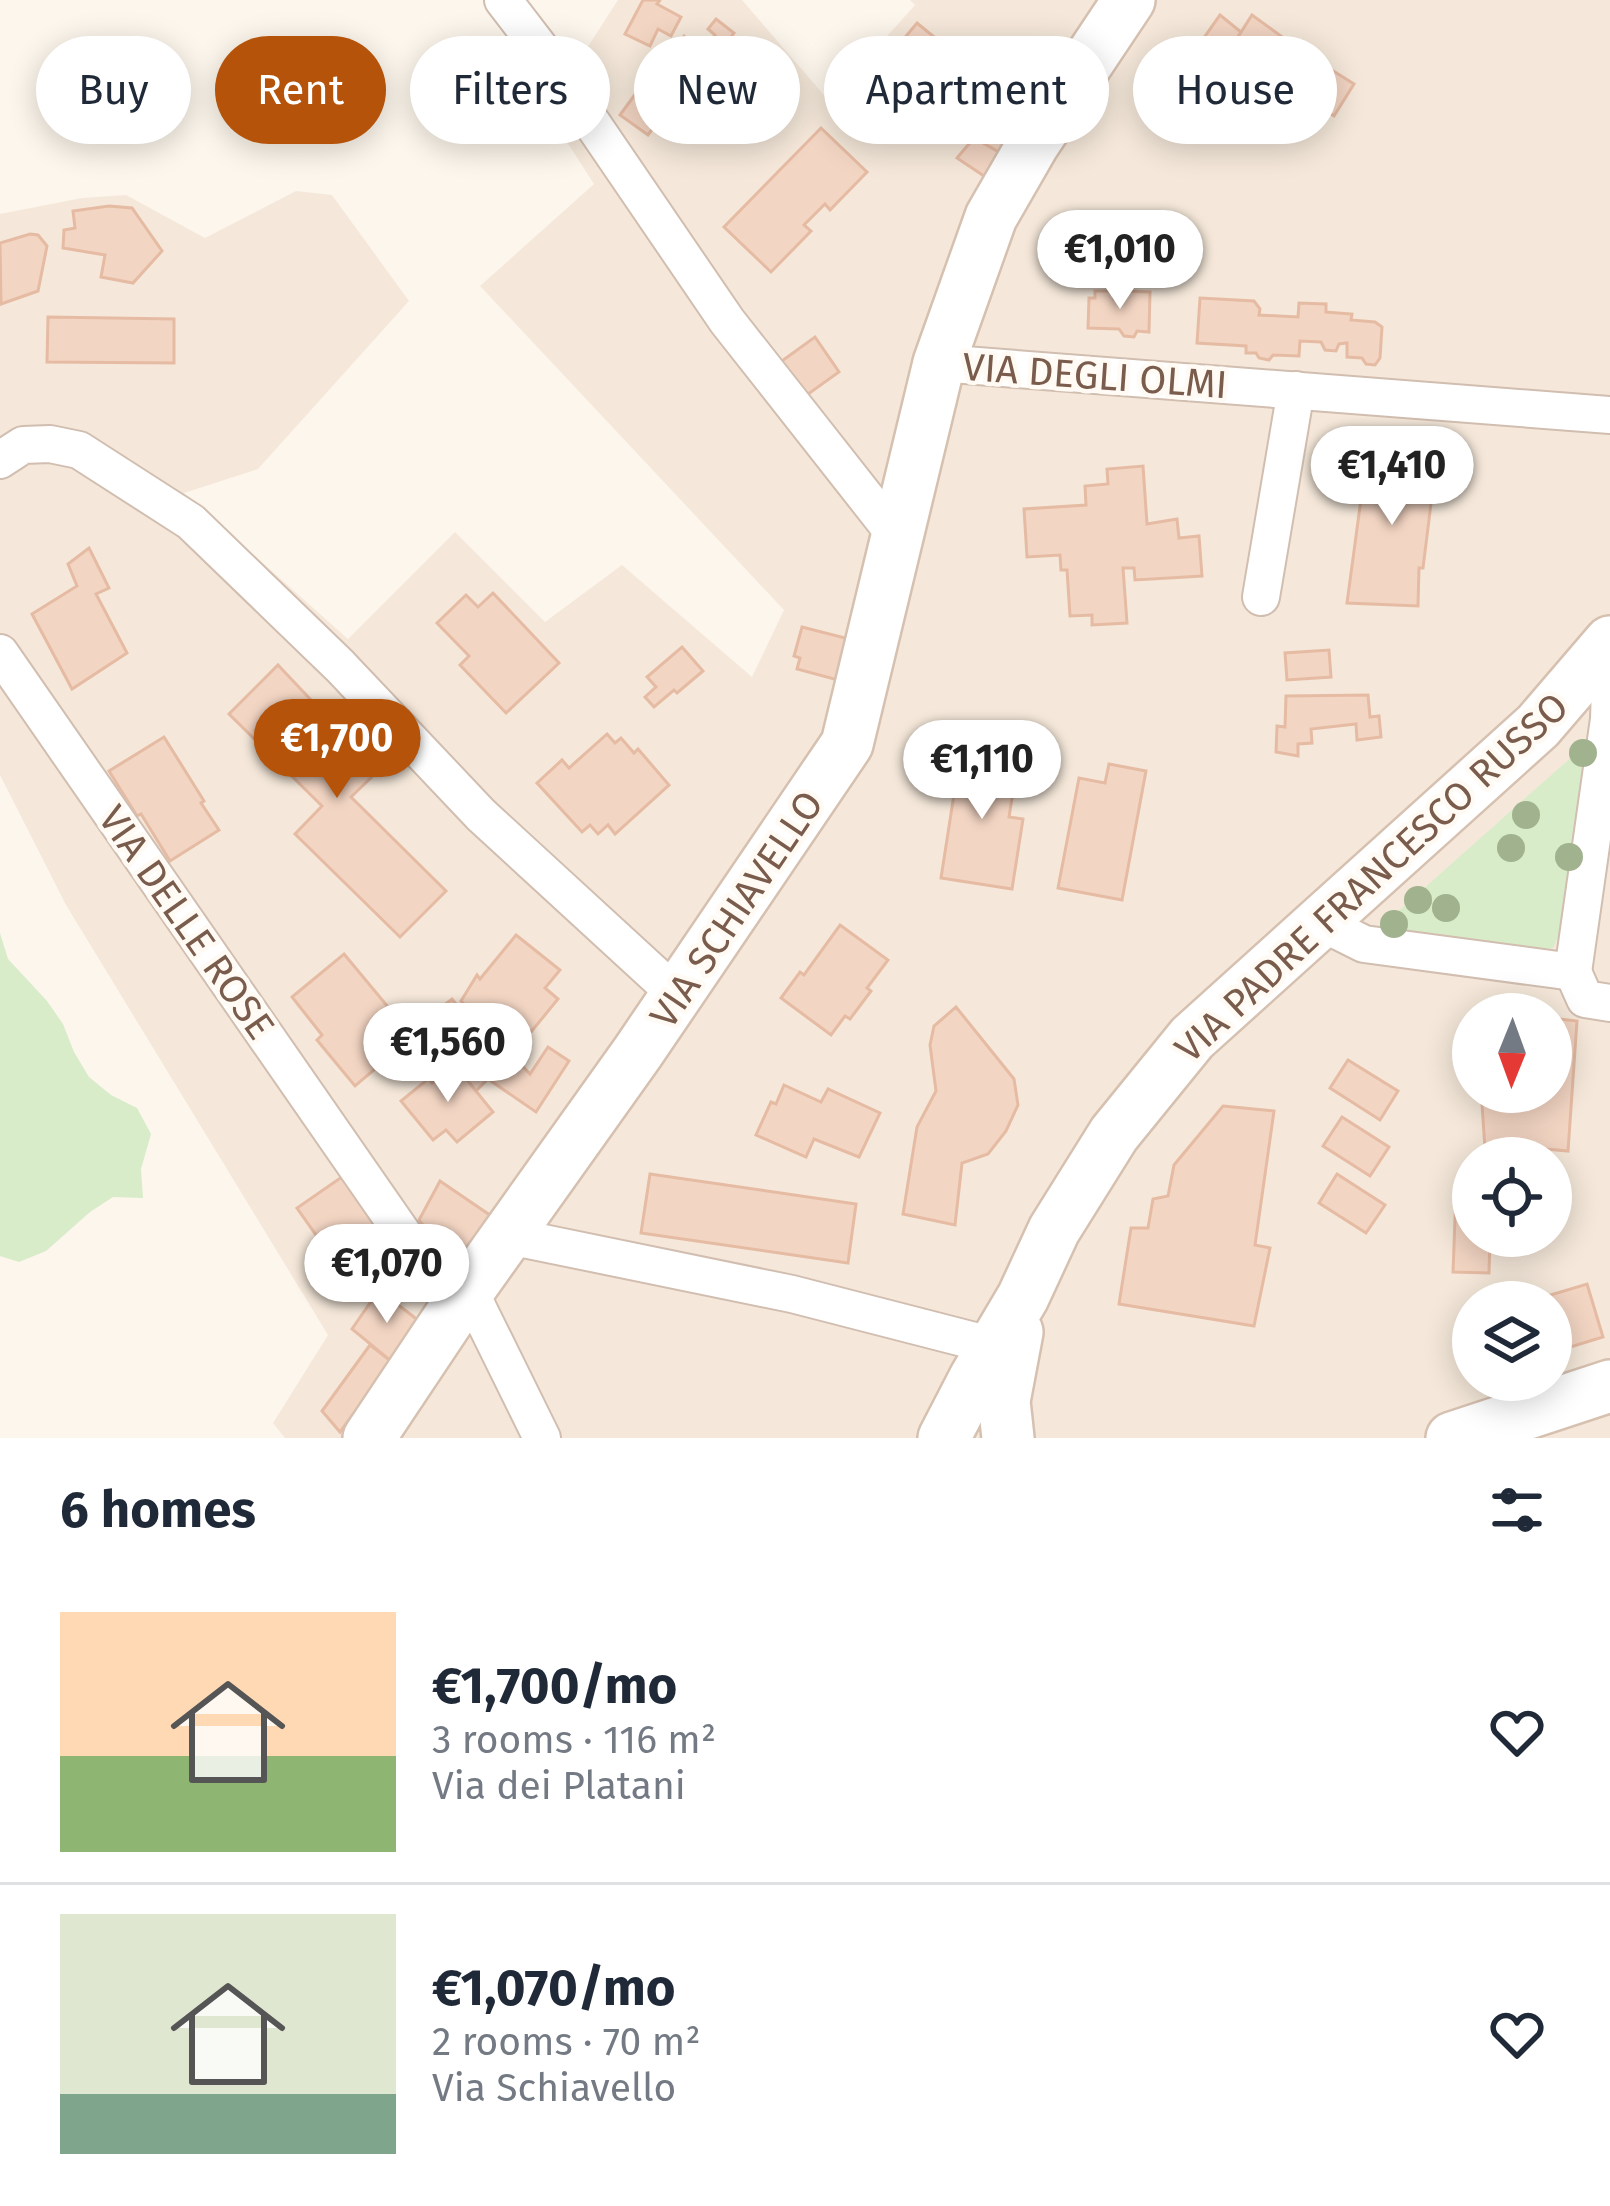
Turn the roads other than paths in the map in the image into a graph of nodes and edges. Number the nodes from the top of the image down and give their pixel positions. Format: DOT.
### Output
graph roads {
  1 [pos="502,0"];
  2 [pos="1129,0"];
  3 [pos="938,363"];
  4 [pos="1296,390"];
  5 [pos="1610,415"];
  6 [pos="0,460"];
  7 [pos="897,537"];
  8 [pos="1261,597"];
  9 [pos="0,653"];
  10 [pos="1606,669"];
  11 [pos="1320,922"];
  12 [pos="1573,971"];
  13 [pos="677,995"];
  14 [pos="1610,1004"];
  15 [pos="509,1236"];
  16 [pos="1024,1298"];
  17 [pos="462,1300"];
  18 [pos="994,1346"];
  19 [pos="1610,1386"];
  20 [pos="1466,1436"];
  21 [pos="369,1438"];
  22 [pos="542,1438"];
  23 [pos="944,1438"];
  24 [pos="1008,1438"];
  1 -- 7 [label="street"];
  2 -- 3 [label="street, VIA SCHIAVELLO"];
  3 -- 4 [label="street, VIA DEGLI OLMI"];
  3 -- 7 [label="street, VIA SCHIAVELLO"];
  4 -- 5 [label="street, VIA DEGLI OLMI"];
  4 -- 8 [label="street"];
  6 -- 13 [label="street"];
  7 -- 13 [label="street, VIA SCHIAVELLO"];
  9 -- 17 [label="street, VIA DELLE ROSE"];
  10 -- 11 [label="street, VIA PADRE FRANCESCO RUSSO"];
  10 -- 12 [label="street"];
  11 -- 12 [label="street"];
  11 -- 16 [label="street, VIA PADRE FRANCESCO RUSSO"];
  12 -- 14 [label="street"];
  13 -- 15 [label="street, VIA SCHIAVELLO"];
  15 -- 17 [label="street, VIA SCHIAVELLO"];
  15 -- 18 [label="street"];
  16 -- 18 [label="street, VIA PADRE FRANCESCO RUSSO"];
  16 -- 24 [label="street, VIA PADRE FRANCESCO RUSSO"];
  17 -- 21 [label="street, VIA SCHIAVELLO"];
  17 -- 22 [label="street, VIA DELLE ROSE"];
  18 -- 23 [label="street, VIA PADRE FRANCESCO RUSSO"];
  19 -- 20 [label="street"];
}
